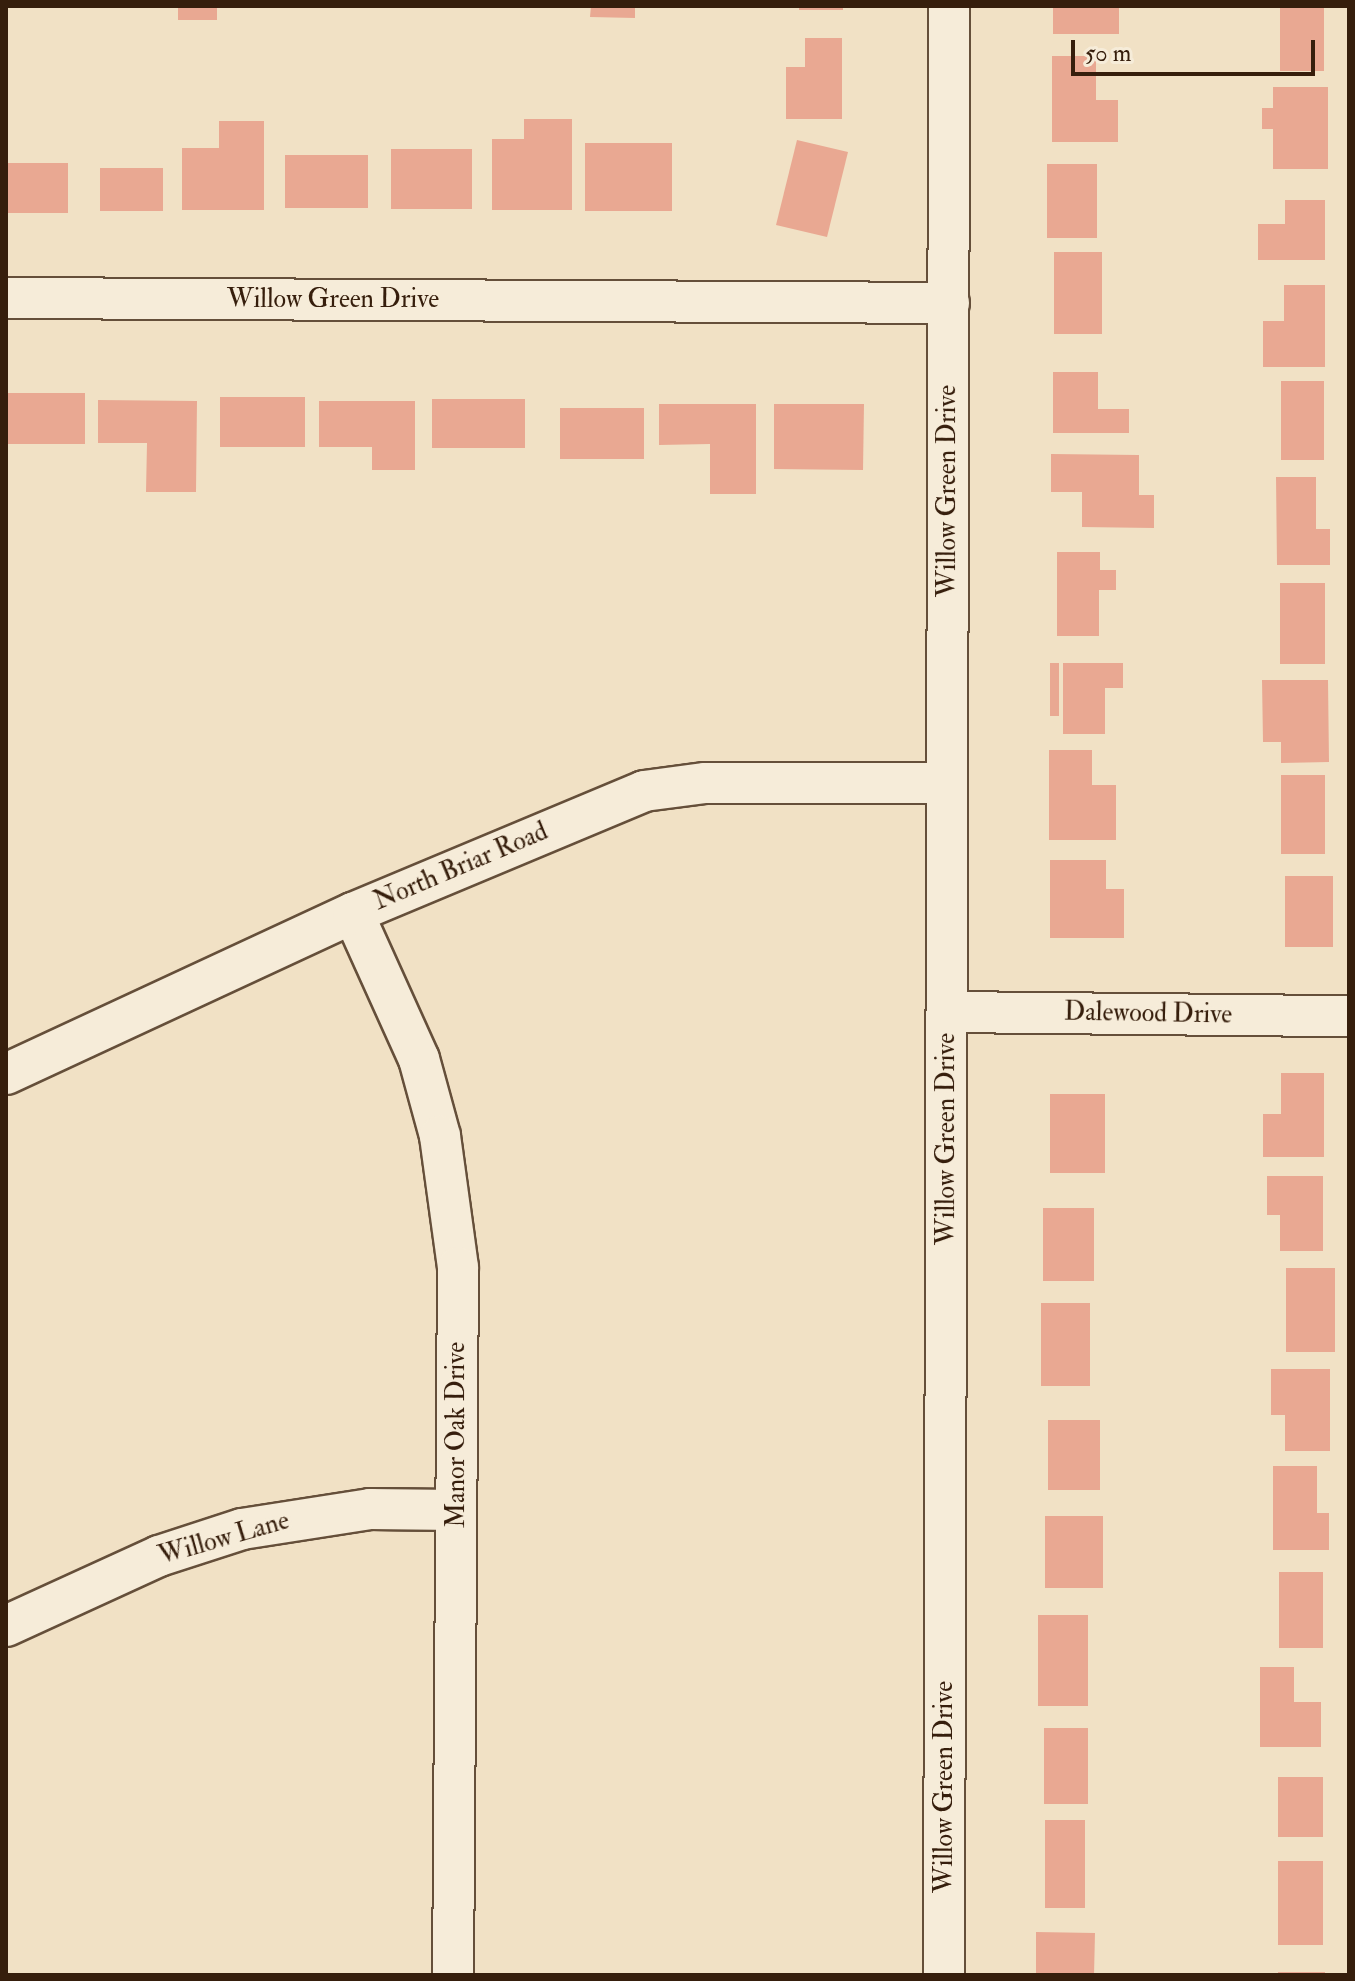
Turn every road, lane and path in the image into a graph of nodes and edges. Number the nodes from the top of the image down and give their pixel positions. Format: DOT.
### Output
graph roads {
  1 [pos="949,6"];
  2 [pos="6,298"];
  3 [pos="949,303"];
  4 [pos="946,783"];
  5 [pos="353,913"];
  6 [pos="948,1012"];
  7 [pos="1349,1016"];
  8 [pos="8,1068"];
  9 [pos="456,1510"];
  10 [pos="6,1626"];
  11 [pos="453,1975"];
  12 [pos="944,1975"];
  1 -- 3 [label="street, Willow Green Drive"];
  2 -- 3 [label="street, Willow Green Drive"];
  3 -- 4 [label="street, Willow Green Drive"];
  4 -- 5 [label="street, North Briar Road"];
  4 -- 6 [label="street, Willow Green Drive"];
  5 -- 8 [label="street, North Briar Road"];
  5 -- 9 [label="street, Manor Oak Drive"];
  6 -- 7 [label="street, Dalewood Drive"];
  6 -- 12 [label="street, Willow Green Drive"];
  9 -- 10 [label="street, Willow Lane"];
  9 -- 11 [label="street, Manor Oak Drive"];
}
